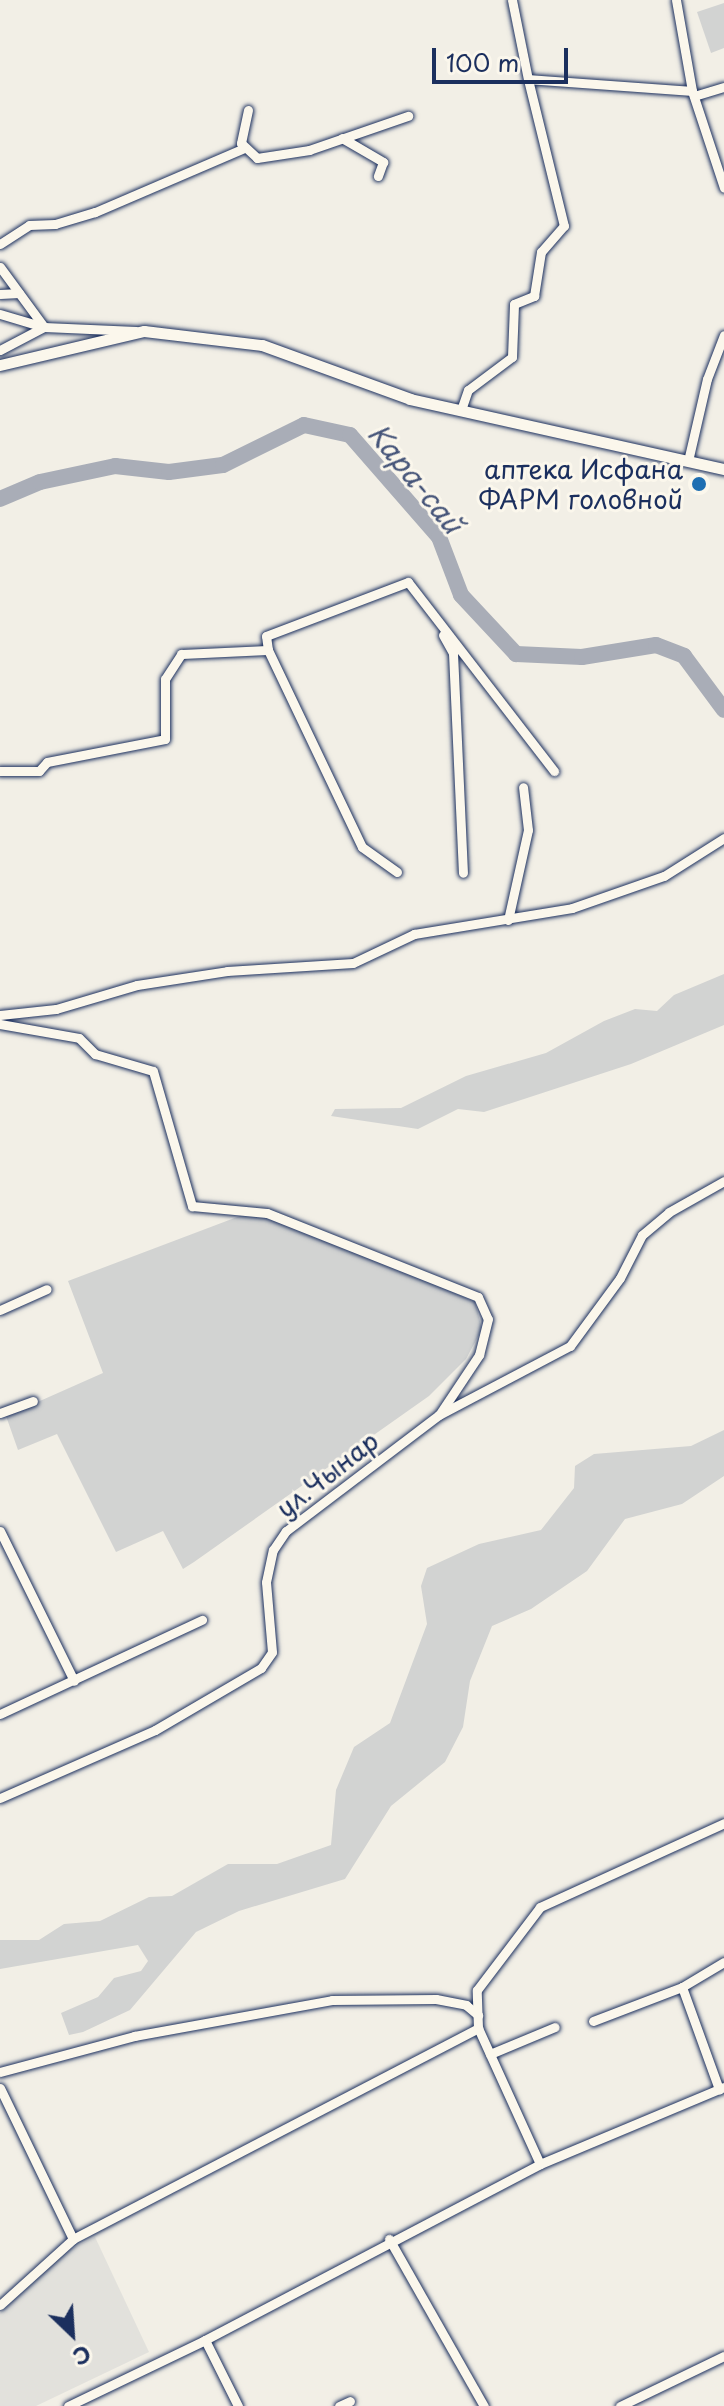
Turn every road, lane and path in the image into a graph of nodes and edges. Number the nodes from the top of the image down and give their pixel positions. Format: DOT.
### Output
graph roads {
  1 [pos="512,0"];
  2 [pos="676,0"];
  3 [pos="528,79"];
  4 [pos="724,87"];
  5 [pos="693,94"];
  6 [pos="248,110"];
  7 [pos="408,116"];
  8 [pos="342,138"];
  9 [pos="244,148"];
  10 [pos="378,176"];
  11 [pos="724,188"];
  12 [pos="0,244"];
  13 [pos="0,267"];
  14 [pos="19,293"];
  15 [pos="0,294"];
  16 [pos="0,314"];
  17 [pos="44,327"];
  18 [pos="144,331"];
  19 [pos="724,335"];
  20 [pos="0,350"];
  21 [pos="0,365"];
  22 [pos="461,410"];
  23 [pos="688,461"];
  24 [pos="724,469"];
  25 [pos="408,582"];
  26 [pos="268,650"];
  27 [pos="0,771"];
  28 [pos="554,771"];
  29 [pos="523,787"];
  30 [pos="724,838"];
  31 [pos="397,872"];
  32 [pos="463,873"];
  33 [pos="508,920"];
  34 [pos="0,1015"];
  35 [pos="0,1024"];
  36 [pos="724,1181"];
  37 [pos="47,1289"];
  38 [pos="0,1310"];
  39 [pos="33,1401"];
  40 [pos="0,1413"];
  41 [pos="439,1415"];
  42 [pos="0,1531"];
  43 [pos="202,1620"];
  44 [pos="74,1681"];
  45 [pos="0,1714"];
  46 [pos="0,1798"];
  47 [pos="724,1823"];
  48 [pos="724,1962"];
  49 [pos="682,1987"];
  50 [pos="478,2015"];
  51 [pos="593,2021"];
  52 [pos="555,2027"];
  53 [pos="478,2028"];
  54 [pos="490,2054"];
  55 [pos="0,2072"];
  56 [pos="0,2088"];
  57 [pos="722,2088"];
  58 [pos="540,2164"];
  59 [pos="73,2239"];
  60 [pos="389,2239"];
  61 [pos="0,2305"];
  62 [pos="205,2340"];
  63 [pos="724,2356"];
  64 [pos="350,2401"];
  65 [pos="68,2406"];
  66 [pos="238,2406"];
  67 [pos="339,2406"];
  68 [pos="484,2406"];
  69 [pos="620,2406"];
  1 -- 3 [label="street"];
  2 -- 5 [label="street"];
  3 -- 5 [label="street"];
  3 -- 22 [label="street"];
  4 -- 5 [label="street"];
  5 -- 11 [label="street"];
  6 -- 9 [label="street"];
  7 -- 8 [label="street"];
  8 -- 9 [label="street"];
  8 -- 10 [label="street"];
  9 -- 12 [label="street"];
  13 -- 14 [label="street"];
  14 -- 15 [label="street"];
  14 -- 17 [label="street"];
  16 -- 17 [label="street"];
  17 -- 18 [label="street"];
  17 -- 20 [label="street"];
  18 -- 21 [label="main road"];
  18 -- 22 [label="main road"];
  19 -- 23 [label="street"];
  22 -- 23 [label="main road"];
  23 -- 24 [label="main road"];
  25 -- 26 [label="street"];
  25 -- 28 [label="street"];
  25 -- 32 [label="street"];
  26 -- 27 [label="street"];
  26 -- 31 [label="street"];
  29 -- 33 [label="street"];
  30 -- 33 [label="street"];
  33 -- 34 [label="street"];
  35 -- 41 [label="street"];
  36 -- 41 [label="street, ул.Чынар"];
  37 -- 38 [label="street"];
  39 -- 40 [label="street"];
  41 -- 46 [label="street, ул.Чынар"];
  42 -- 44 [label="street"];
  43 -- 44 [label="street"];
  44 -- 45 [label="street"];
  47 -- 50 [label="street"];
  48 -- 49 [label="street"];
  49 -- 51 [label="street"];
  49 -- 57 [label="street"];
  50 -- 53 [label="street"];
  50 -- 55 [label="street"];
  52 -- 54 [label="street"];
  53 -- 54 [label="street"];
  53 -- 59 [label="street"];
  54 -- 58 [label="street"];
  56 -- 59 [label="street"];
  57 -- 58 [label="street"];
  58 -- 60 [label="street"];
  59 -- 61 [label="street"];
  60 -- 62 [label="street"];
  60 -- 68 [label="street"];
  62 -- 65 [label="street"];
  62 -- 66 [label="street"];
  63 -- 69 [label="street"];
  64 -- 67 [label="street"];
}
